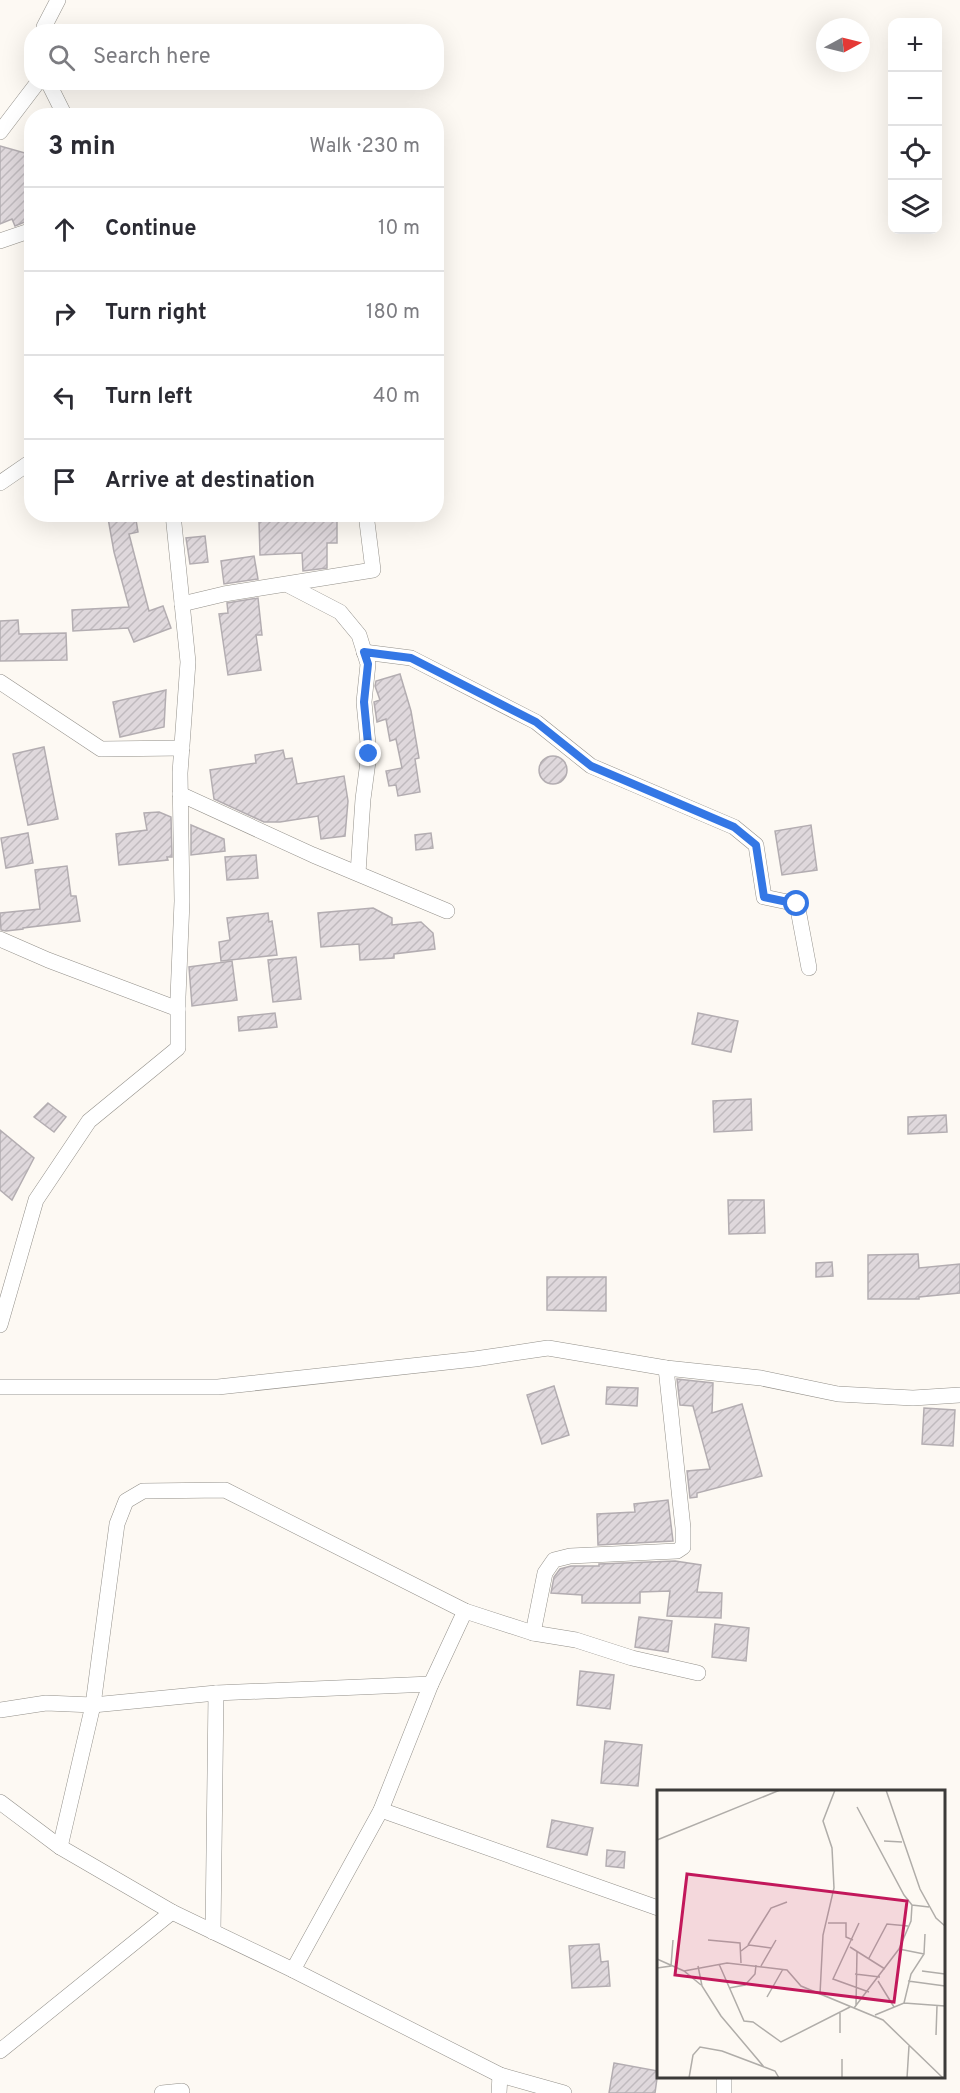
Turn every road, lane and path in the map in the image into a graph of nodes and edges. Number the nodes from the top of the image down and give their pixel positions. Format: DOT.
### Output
graph roads {
  1 [pos="58,0"];
  2 [pos="46,24"];
  3 [pos="32,90"];
  4 [pos="52,90"];
  5 [pos="61,108"];
  6 [pos="0,132"];
  7 [pos="24,233"];
  8 [pos="0,242"];
  9 [pos="24,466"];
  10 [pos="0,483"];
  11 [pos="174,522"];
  12 [pos="367,522"];
  13 [pos="288,585"];
  14 [pos="182,604"];
  15 [pos="364,652"];
  16 [pos="0,682"];
  17 [pos="182,748"];
  18 [pos="180,794"];
  19 [pos="358,873"];
  20 [pos="447,911"];
  21 [pos="0,939"];
  22 [pos="809,968"];
  23 [pos="178,1009"];
  24 [pos="0,1325"];
  25 [pos="666,1368"];
  26 [pos="0,1387"];
  27 [pos="960,1395"];
  28 [pos="465,1611"];
  29 [pos="533,1633"];
  30 [pos="698,1673"];
  31 [pos="431,1684"];
  32 [pos="216,1693"];
  33 [pos="93,1705"];
  34 [pos="0,1710"];
  35 [pos="0,1802"];
  36 [pos="381,1810"];
  37 [pos="60,1847"];
  38 [pos="657,1908"];
  39 [pos="172,1912"];
  40 [pos="213,1932"];
  41 [pos="293,1970"];
  42 [pos="0,2051"];
  43 [pos="500,2075"];
  44 [pos="182,2091"];
  45 [pos="162,2093"];
  46 [pos="499,2093"];
  47 [pos="564,2093"];
  1 -- 2 [label="street"];
  3 -- 6 [label="street"];
  4 -- 5 [label="street"];
  7 -- 8 [label="street"];
  9 -- 10 [label="street"];
  11 -- 14 [label="street"];
  12 -- 13 [label="street"];
  13 -- 14 [label="street"];
  13 -- 15 [label="street"];
  14 -- 17 [label="street"];
  15 -- 19 [label="street"];
  15 -- 22 [label="street"];
  16 -- 17 [label="street"];
  17 -- 18 [label="street"];
  18 -- 19 [label="street"];
  18 -- 23 [label="street"];
  19 -- 20 [label="street"];
  21 -- 23 [label="street"];
  23 -- 24 [label="street"];
  25 -- 26 [label="street"];
  25 -- 27 [label="street"];
  25 -- 29 [label="street"];
  28 -- 29 [label="street"];
  28 -- 31 [label="street"];
  28 -- 33 [label="street"];
  29 -- 30 [label="street"];
  31 -- 32 [label="street"];
  31 -- 36 [label="street"];
  32 -- 33 [label="street"];
  32 -- 40 [label="street"];
  33 -- 34 [label="street"];
  33 -- 37 [label="street"];
  35 -- 37 [label="street"];
  36 -- 38 [label="street"];
  36 -- 41 [label="street"];
  37 -- 39 [label="street"];
  39 -- 40 [label="street"];
  39 -- 42 [label="street"];
  40 -- 41 [label="street"];
  41 -- 43 [label="street"];
  43 -- 46 [label="street"];
  43 -- 47 [label="street"];
  44 -- 45 [label="street"];
}
